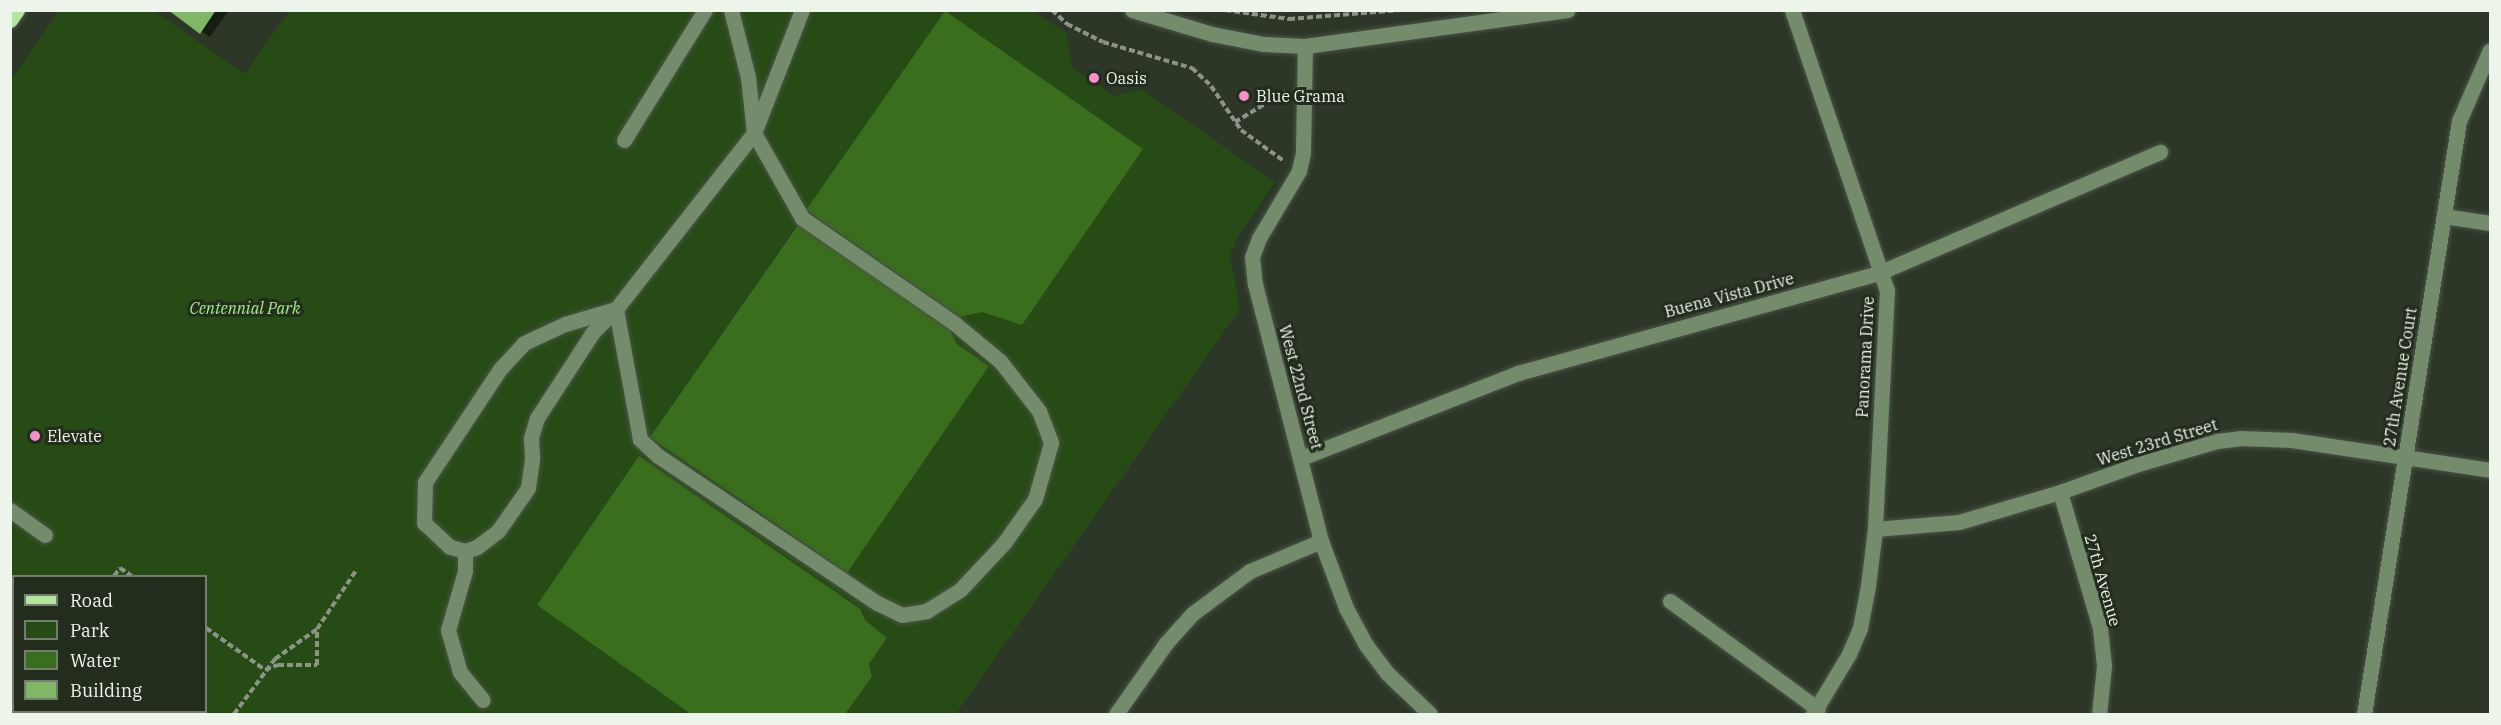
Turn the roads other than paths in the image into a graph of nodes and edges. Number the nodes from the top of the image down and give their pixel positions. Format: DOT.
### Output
graph roads {
  1 [pos="17,10"];
  2 [pos="705,10"];
  3 [pos="731,10"];
  4 [pos="802,10"];
  5 [pos="1132,10"];
  6 [pos="1568,10"];
  7 [pos="1792,10"];
  8 [pos="10,20"];
  9 [pos="1305,46"];
  10 [pos="2490,50"];
  11 [pos="754,133"];
  12 [pos="624,140"];
  13 [pos="2160,152"];
  14 [pos="2444,216"];
  15 [pos="2490,223"];
  16 [pos="1881,272"];
  17 [pos="616,309"];
  18 [pos="2406,456"];
  19 [pos="1301,458"];
  20 [pos="2490,470"];
  21 [pos="2060,492"];
  22 [pos="10,510"];
  23 [pos="1875,530"];
  24 [pos="45,535"];
  25 [pos="1322,540"];
  26 [pos="465,551"];
  27 [pos="1670,602"];
  28 [pos="483,700"];
  29 [pos="1816,712"];
  30 [pos="1116,714"];
  31 [pos="1430,714"];
  32 [pos="2099,714"];
  33 [pos="2364,714"];
  1 -- 8 [label="main road"];
  2 -- 12 [label="street"];
  3 -- 11 [label="street"];
  4 -- 11 [label="street"];
  5 -- 9 [label="street"];
  6 -- 9 [label="street"];
  7 -- 16 [label="street, Panorama Drive"];
  9 -- 19 [label="street, West 22nd Street"];
  10 -- 14 [label="street, 27th Avenue Court"];
  11 -- 17 [label="street"];
  11 -- 17 [label="street"];
  13 -- 16 [label="street, Buena Vista Drive"];
  14 -- 15 [label="street"];
  14 -- 18 [label="street, 27th Avenue Court"];
  16 -- 19 [label="street, Buena Vista Drive"];
  16 -- 23 [label="street, Panorama Drive"];
  17 -- 26 [label="street"];
  17 -- 26 [label="street"];
  18 -- 20 [label="street, West 23rd Street"];
  18 -- 21 [label="street, West 23rd Street"];
  18 -- 33 [label="street, 27th Avenue Court"];
  19 -- 25 [label="street, West 22nd Street"];
  21 -- 23 [label="street, West 23rd Street"];
  21 -- 32 [label="street, 27th Avenue"];
  22 -- 24 [label="street"];
  23 -- 29 [label="street, Panorama Drive"];
  25 -- 30 [label="street"];
  25 -- 31 [label="street, West 22nd Street"];
  26 -- 28 [label="street"];
  27 -- 29 [label="street, Panorama Drive"];
}
